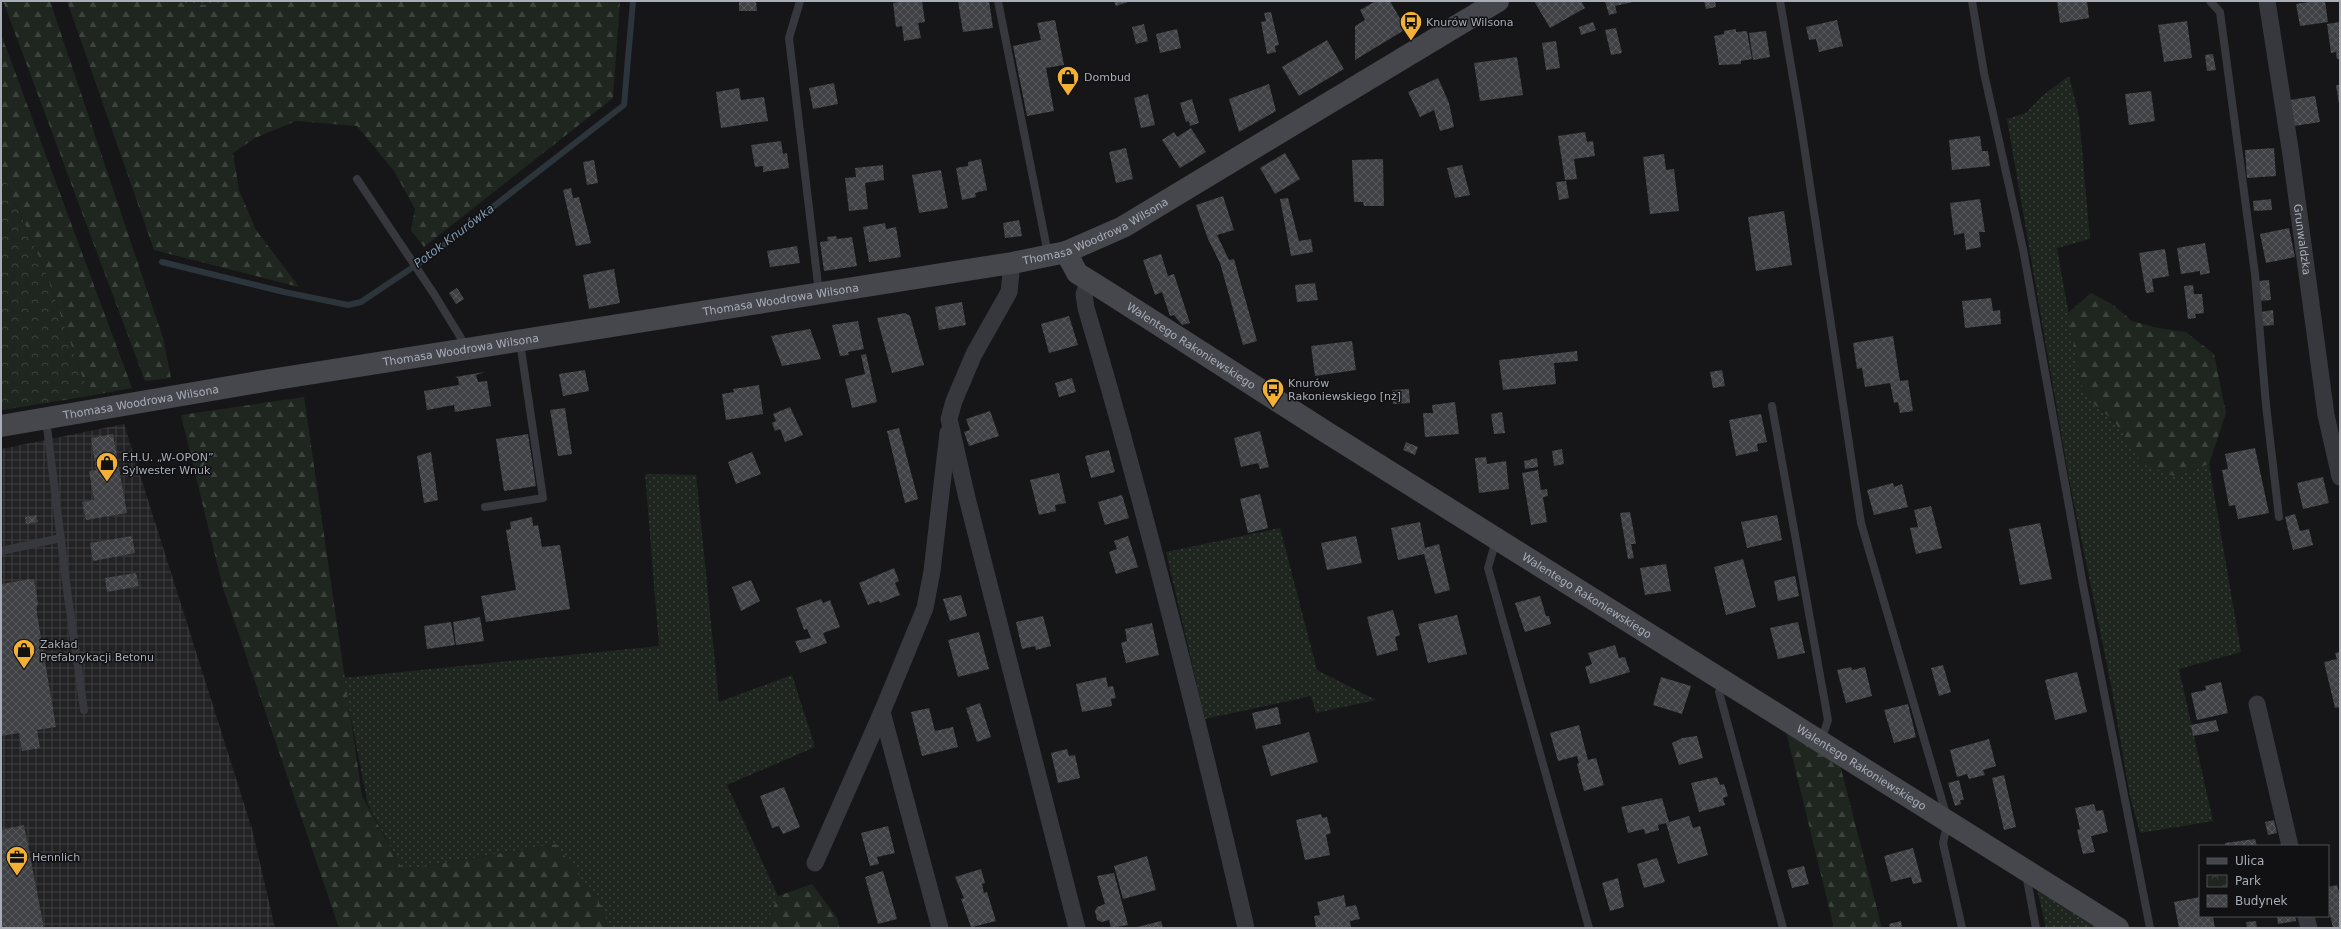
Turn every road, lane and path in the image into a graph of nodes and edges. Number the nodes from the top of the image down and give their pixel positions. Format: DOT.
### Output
graph roads {
  1 [pos="800,1"];
  2 [pos="998,1"];
  3 [pos="1498,1"];
  4 [pos="1780,1"];
  5 [pos="1972,1"];
  6 [pos="2210,1"];
  7 [pos="2267,1"];
  8 [pos="357,179"];
  9 [pos="1057,254"];
  10 [pos="1012,263"];
  11 [pos="1089,280"];
  12 [pos="819,294"];
  13 [pos="520,341"];
  14 [pos="464,350"];
  15 [pos="1772,406"];
  16 [pos="46,418"];
  17 [pos="949,419"];
  18 [pos="1,426"];
  19 [pos="2340,476"];
  20 [pos="485,507"];
  21 [pos="2279,517"];
  22 [pos="61,538"];
  23 [pos="1496,539"];
  24 [pos="1,551"];
  25 [pos="1726,682"];
  26 [pos="2257,704"];
  27 [pos="84,710"];
  28 [pos="882,712"];
  29 [pos="1821,741"];
  30 [pos="1948,821"];
  31 [pos="2290,845"];
  32 [pos="815,863"];
  33 [pos="2025,869"];
  34 [pos="2306,917"];
  35 [pos="940,928"];
  36 [pos="1077,928"];
  37 [pos="1246,928"];
  38 [pos="1589,928"];
  39 [pos="1783,928"];
  40 [pos="1962,928"];
  41 [pos="2036,928"];
  42 [pos="2118,928"];
  43 [pos="2150,928"];
  44 [pos="2309,928"];
  1 -- 12 [label="lane"];
  2 -- 9 [label="lane"];
  3 -- 9 [label="street, Thomasa Woodrowa Wilsona"];
  4 -- 30 [label="lane"];
  5 -- 43 [label="lane"];
  6 -- 21 [label="lane"];
  7 -- 19 [label="street, Grunwaldzka"];
  8 -- 14 [label="lane"];
  9 -- 10 [label="street, Thomasa Woodrowa Wilsona"];
  9 -- 11 [label="street, Walentego Rakoniewskiego"];
  10 -- 12 [label="street, Thomasa Woodrowa Wilsona"];
  10 -- 17 [label="street"];
  11 -- 23 [label="street, Walentego Rakoniewskiego"];
  11 -- 37 [label="street"];
  12 -- 13 [label="street, Thomasa Woodrowa Wilsona"];
  13 -- 14 [label="street, Thomasa Woodrowa Wilsona"];
  13 -- 20 [label="lane"];
  14 -- 16 [label="street, Thomasa Woodrowa Wilsona"];
  15 -- 29 [label="lane"];
  16 -- 18 [label="street, Thomasa Woodrowa Wilsona"];
  16 -- 22 [label="lane"];
  17 -- 28 [label="street"];
  17 -- 36 [label="street"];
  22 -- 24 [label="lane"];
  22 -- 27 [label="lane"];
  23 -- 25 [label="street, Walentego Rakoniewskiego"];
  23 -- 38 [label="lane"];
  25 -- 29 [label="street, Walentego Rakoniewskiego"];
  25 -- 39 [label="lane"];
  26 -- 31 [label="street"];
  28 -- 32 [label="street"];
  28 -- 35 [label="street"];
  29 -- 30 [label="street, Walentego Rakoniewskiego"];
  30 -- 33 [label="street, Walentego Rakoniewskiego"];
  30 -- 40 [label="lane"];
  33 -- 41 [label="lane"];
  33 -- 42 [label="street, Walentego Rakoniewskiego"];
  34 -- 44 [label="street"];
}
